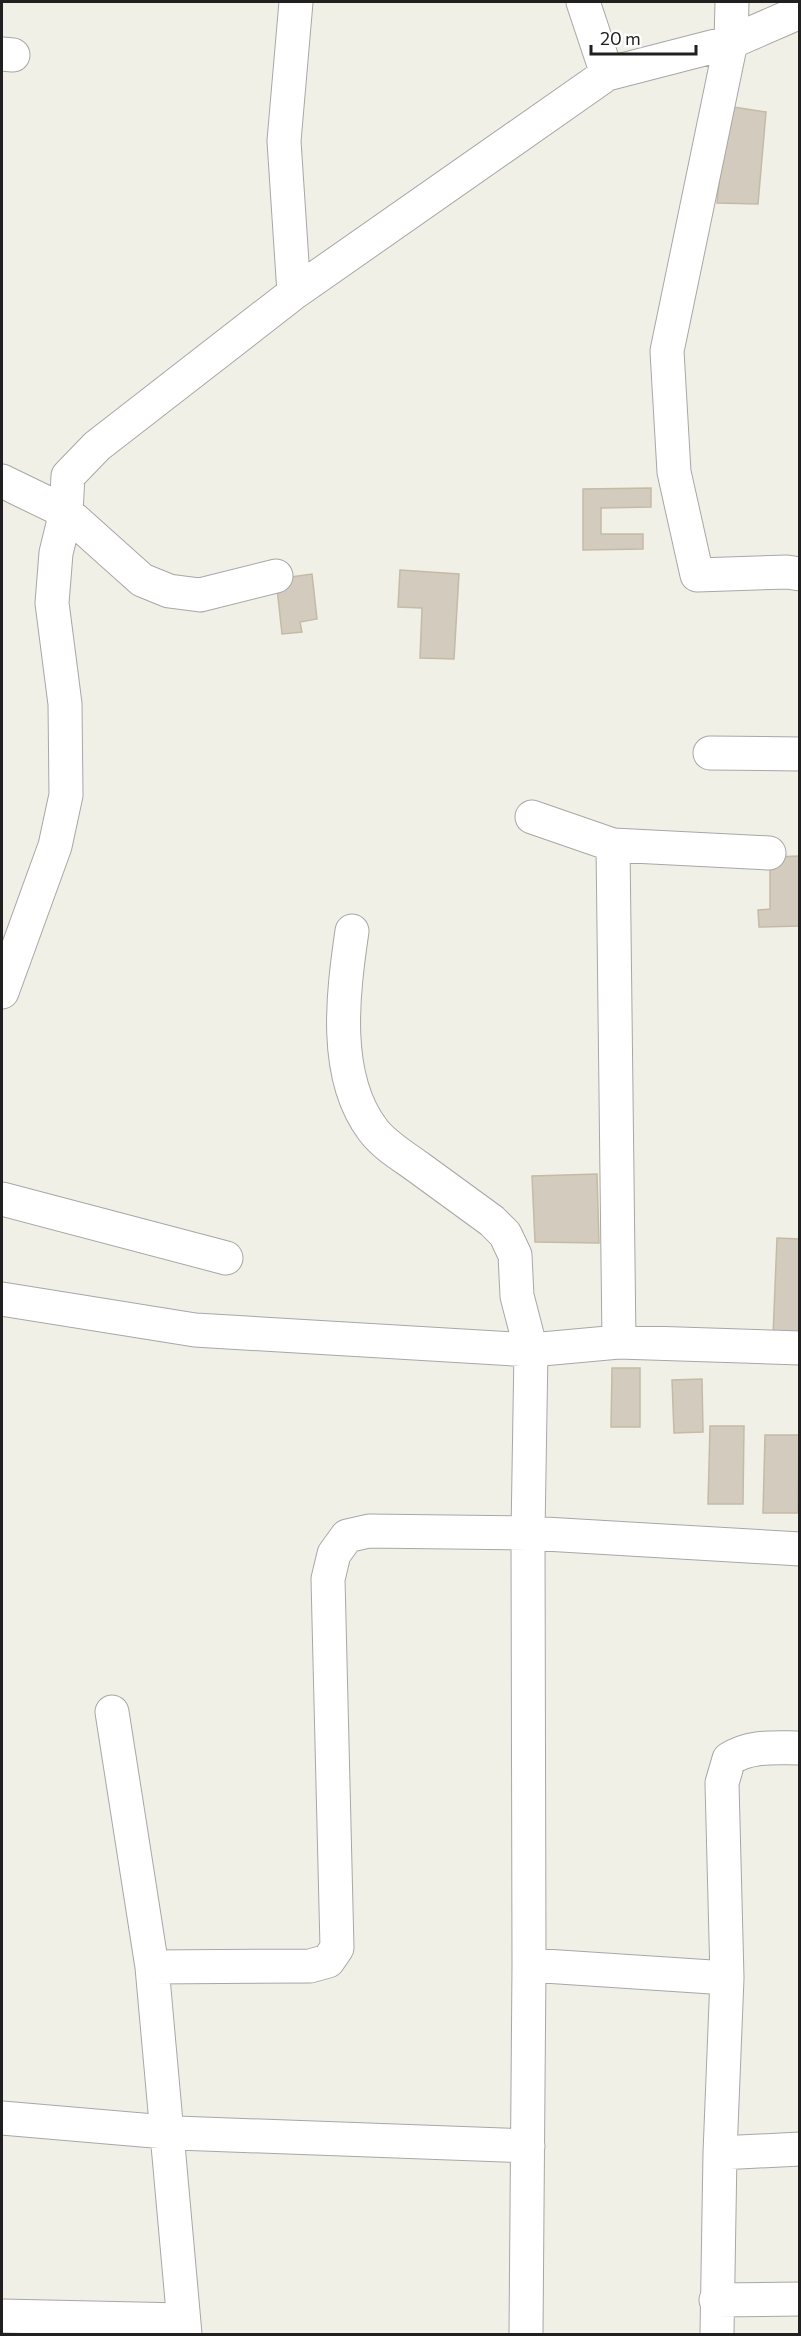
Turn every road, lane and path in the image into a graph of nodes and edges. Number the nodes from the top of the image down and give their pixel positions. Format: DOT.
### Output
graph roads {
  1 [pos="296,2"];
  2 [pos="583,2"];
  3 [pos="732,2"];
  4 [pos="800,12"];
  5 [pos="731,42"];
  6 [pos="607,74"];
  7 [pos="294,293"];
  8 [pos="2,481"];
  9 [pos="66,512"];
  10 [pos="800,574"];
  11 [pos="276,576"];
  12 [pos="710,753"];
  13 [pos="800,754"];
  14 [pos="532,817"];
  15 [pos="613,845"];
  16 [pos="769,853"];
  17 [pos="352,931"];
  18 [pos="2,992"];
  19 [pos="2,1199"];
  20 [pos="226,1258"];
  21 [pos="2,1299"];
  22 [pos="619,1342"];
  23 [pos="800,1348"];
  24 [pos="531,1350"];
  25 [pos="528,1533"];
  26 [pos="800,1549"];
  27 [pos="112,1712"];
  28 [pos="800,1748"];
  29 [pos="529,1965"];
  30 [pos="152,1967"];
  31 [pos="727,1978"];
  32 [pos="2,2118"];
  33 [pos="168,2132"];
  34 [pos="528,2146"];
  35 [pos="800,2149"];
  36 [pos="720,2153"];
  37 [pos="800,2299"];
  38 [pos="716,2300"];
  39 [pos="2,2316"];
  40 [pos="184,2327"];
  41 [pos="526,2334"];
  42 [pos="717,2334"];
  1 -- 7 [label="street"];
  2 -- 6 [label="street"];
  3 -- 5 [label="street"];
  4 -- 5 [label="street"];
  5 -- 6 [label="street"];
  5 -- 10 [label="street"];
  6 -- 7 [label="street"];
  7 -- 9 [label="street"];
  8 -- 9 [label="street"];
  9 -- 11 [label="street"];
  9 -- 18 [label="street"];
  12 -- 13 [label="street"];
  14 -- 15 [label="street"];
  15 -- 16 [label="street"];
  15 -- 22 [label="street"];
  17 -- 24 [label="street"];
  19 -- 20 [label="street"];
  21 -- 24 [label="street"];
  22 -- 23 [label="street"];
  22 -- 24 [label="street"];
  24 -- 25 [label="street"];
  25 -- 26 [label="street"];
  25 -- 29 [label="street"];
  25 -- 30 [label="street"];
  27 -- 30 [label="street"];
  28 -- 31 [label="street"];
  29 -- 31 [label="street"];
  29 -- 34 [label="street"];
  30 -- 33 [label="street"];
  31 -- 36 [label="street"];
  32 -- 33 [label="street"];
  33 -- 34 [label="street"];
  33 -- 40 [label="street"];
  34 -- 41 [label="street"];
  35 -- 36 [label="street"];
  36 -- 38 [label="street"];
  37 -- 38 [label="street"];
  38 -- 42 [label="street"];
  39 -- 40 [label="street"];
}
